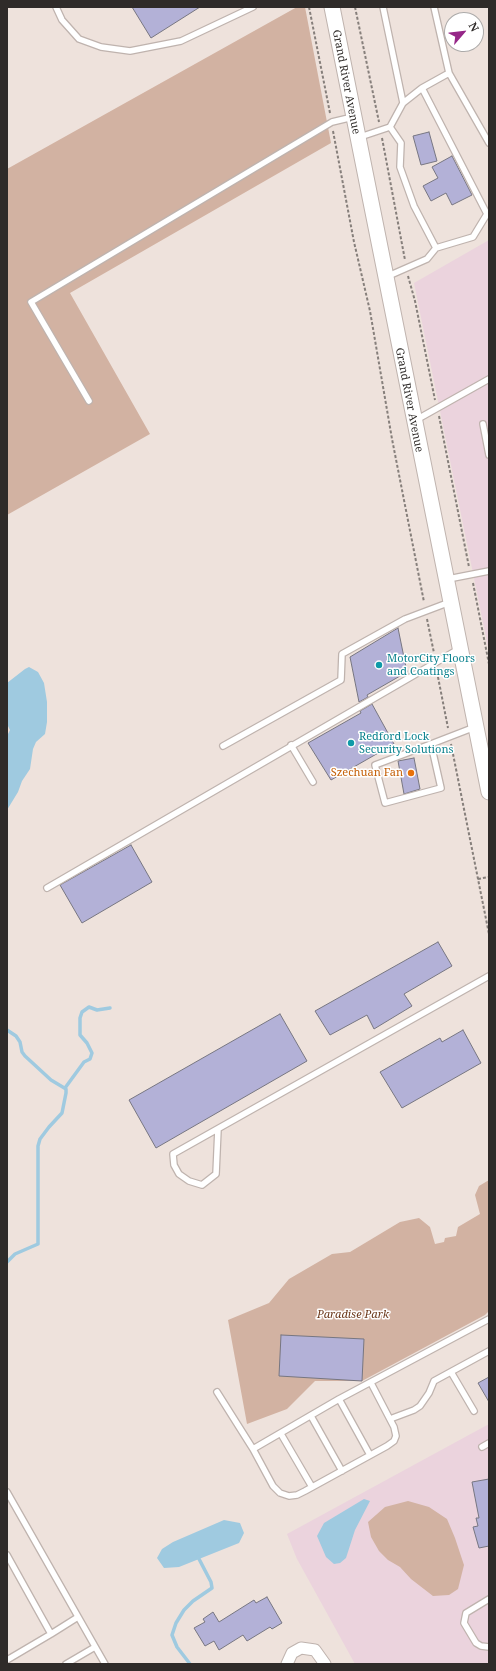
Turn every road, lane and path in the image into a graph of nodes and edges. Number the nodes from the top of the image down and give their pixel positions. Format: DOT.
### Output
graph roads {
  1 [pos="56,7"];
  2 [pos="253,7"];
  3 [pos="309,7"];
  4 [pos="332,7"];
  5 [pos="355,7"];
  6 [pos="383,7"];
  7 [pos="434,7"];
  8 [pos="449,72"];
  9 [pos="422,88"];
  10 [pos="403,102"];
  11 [pos="354,117"];
  12 [pos="332,122"];
  13 [pos="390,127"];
  14 [pos="380,130"];
  15 [pos="358,138"];
  16 [pos="489,143"];
  17 [pos="436,248"];
  18 [pos="406,268"];
  19 [pos="385,278"];
  20 [pos="489,379"];
  21 [pos="90,402"];
  22 [pos="437,408"];
  23 [pos="414,422"];
  24 [pos="483,424"];
  25 [pos="489,455"];
  26 [pos="489,571"];
  27 [pos="471,574"];
  28 [pos="446,580"];
  29 [pos="450,602"];
  30 [pos="426,611"];
  31 [pos="459,649"];
  32 [pos="436,662"];
  33 [pos="489,664"];
  34 [pos="476,727"];
  35 [pos="450,737"];
  36 [pos="430,744"];
  37 [pos="291,745"];
  38 [pos="223,746"];
  39 [pos="313,782"];
  40 [pos="489,792"];
  41 [pos="489,877"];
  42 [pos="478,879"];
  43 [pos="47,888"];
  44 [pos="489,934"];
  45 [pos="489,976"];
  46 [pos="218,1129"];
  47 [pos="489,1319"];
  48 [pos="489,1352"];
  49 [pos="451,1372"];
  50 [pos="371,1383"];
  51 [pos="217,1392"];
  52 [pos="339,1399"];
  53 [pos="474,1411"];
  54 [pos="311,1416"];
  55 [pos="390,1419"];
  56 [pos="281,1434"];
  57 [pos="489,1443"];
  58 [pos="482,1447"];
  59 [pos="253,1449"];
  60 [pos="370,1455"];
  61 [pos="342,1471"];
  62 [pos="312,1487"];
  63 [pos="7,1492"];
  64 [pos="7,1555"];
  65 [pos="489,1599"];
  66 [pos="78,1617"];
  67 [pos="51,1634"];
  68 [pos="95,1647"];
  69 [pos="489,1647"];
  70 [pos="7,1660"];
  71 [pos="10,1664"];
  72 [pos="66,1664"];
  73 [pos="105,1664"];
  74 [pos="287,1664"];
  75 [pos="325,1664"];
  1 -- 2 [label="lane"];
  3 -- 12 [label="path"];
  4 -- 11 [label="main road, Grand River Avenue"];
  5 -- 14 [label="path"];
  6 -- 10 [label="lane"];
  7 -- 8 [label="lane"];
  8 -- 9 [label="lane"];
  8 -- 16 [label="lane"];
  9 -- 10 [label="lane"];
  9 -- 17 [label="lane"];
  10 -- 13 [label="lane"];
  11 -- 12 [label="lane"];
  11 -- 15 [label="main road, Grand River Avenue"];
  12 -- 21 [label="lane"];
  12 -- 30 [label="path"];
  13 -- 14 [label="lane"];
  13 -- 17 [label="lane"];
  14 -- 15 [label="lane"];
  14 -- 18 [label="path"];
  15 -- 19 [label="main road, Grand River Avenue"];
  17 -- 18 [label="lane"];
  18 -- 19 [label="lane"];
  18 -- 22 [label="path"];
  19 -- 23 [label="main road, Grand River Avenue"];
  20 -- 22 [label="lane"];
  22 -- 23 [label="lane"];
  22 -- 27 [label="path"];
  23 -- 28 [label="main road, Grand River Avenue"];
  24 -- 25 [label="lane"];
  26 -- 27 [label="lane"];
  27 -- 28 [label="lane"];
  27 -- 33 [label="path"];
  28 -- 29 [label="main road, Grand River Avenue"];
  29 -- 30 [label="lane"];
  29 -- 31 [label="main road, Grand River Avenue"];
  30 -- 32 [label="path"];
  30 -- 38 [label="lane"];
  31 -- 32 [label="lane"];
  31 -- 34 [label="main road, Grand River Avenue"];
  32 -- 35 [label="path"];
  32 -- 37 [label="lane"];
  34 -- 35 [label="lane"];
  34 -- 40 [label="main road, Grand River Avenue"];
  35 -- 36 [label="lane"];
  35 -- 42 [label="path"];
  36 -- 36 [label="lane"];
  37 -- 39 [label="lane"];
  37 -- 43 [label="lane"];
  41 -- 42 [label="path"];
  42 -- 44 [label="path"];
  45 -- 46 [label="lane"];
  46 -- 46 [label="lane"];
  47 -- 50 [label="lane"];
  48 -- 49 [label="lane"];
  49 -- 53 [label="lane"];
  49 -- 55 [label="lane"];
  50 -- 52 [label="lane"];
  50 -- 55 [label="lane"];
  51 -- 59 [label="lane"];
  52 -- 54 [label="lane"];
  52 -- 60 [label="lane"];
  54 -- 56 [label="lane"];
  54 -- 61 [label="lane"];
  55 -- 60 [label="lane"];
  56 -- 59 [label="lane"];
  56 -- 62 [label="lane"];
  57 -- 58 [label="lane"];
  59 -- 62 [label="lane"];
  60 -- 61 [label="lane"];
  61 -- 62 [label="lane"];
  63 -- 66 [label="lane"];
  64 -- 67 [label="lane"];
  65 -- 69 [label="lane"];
  66 -- 67 [label="lane"];
  66 -- 68 [label="lane"];
  67 -- 70 [label="lane"];
  68 -- 72 [label="lane"];
  68 -- 73 [label="lane"];
  70 -- 71 [label="lane"];
  74 -- 75 [label="street"];
}
